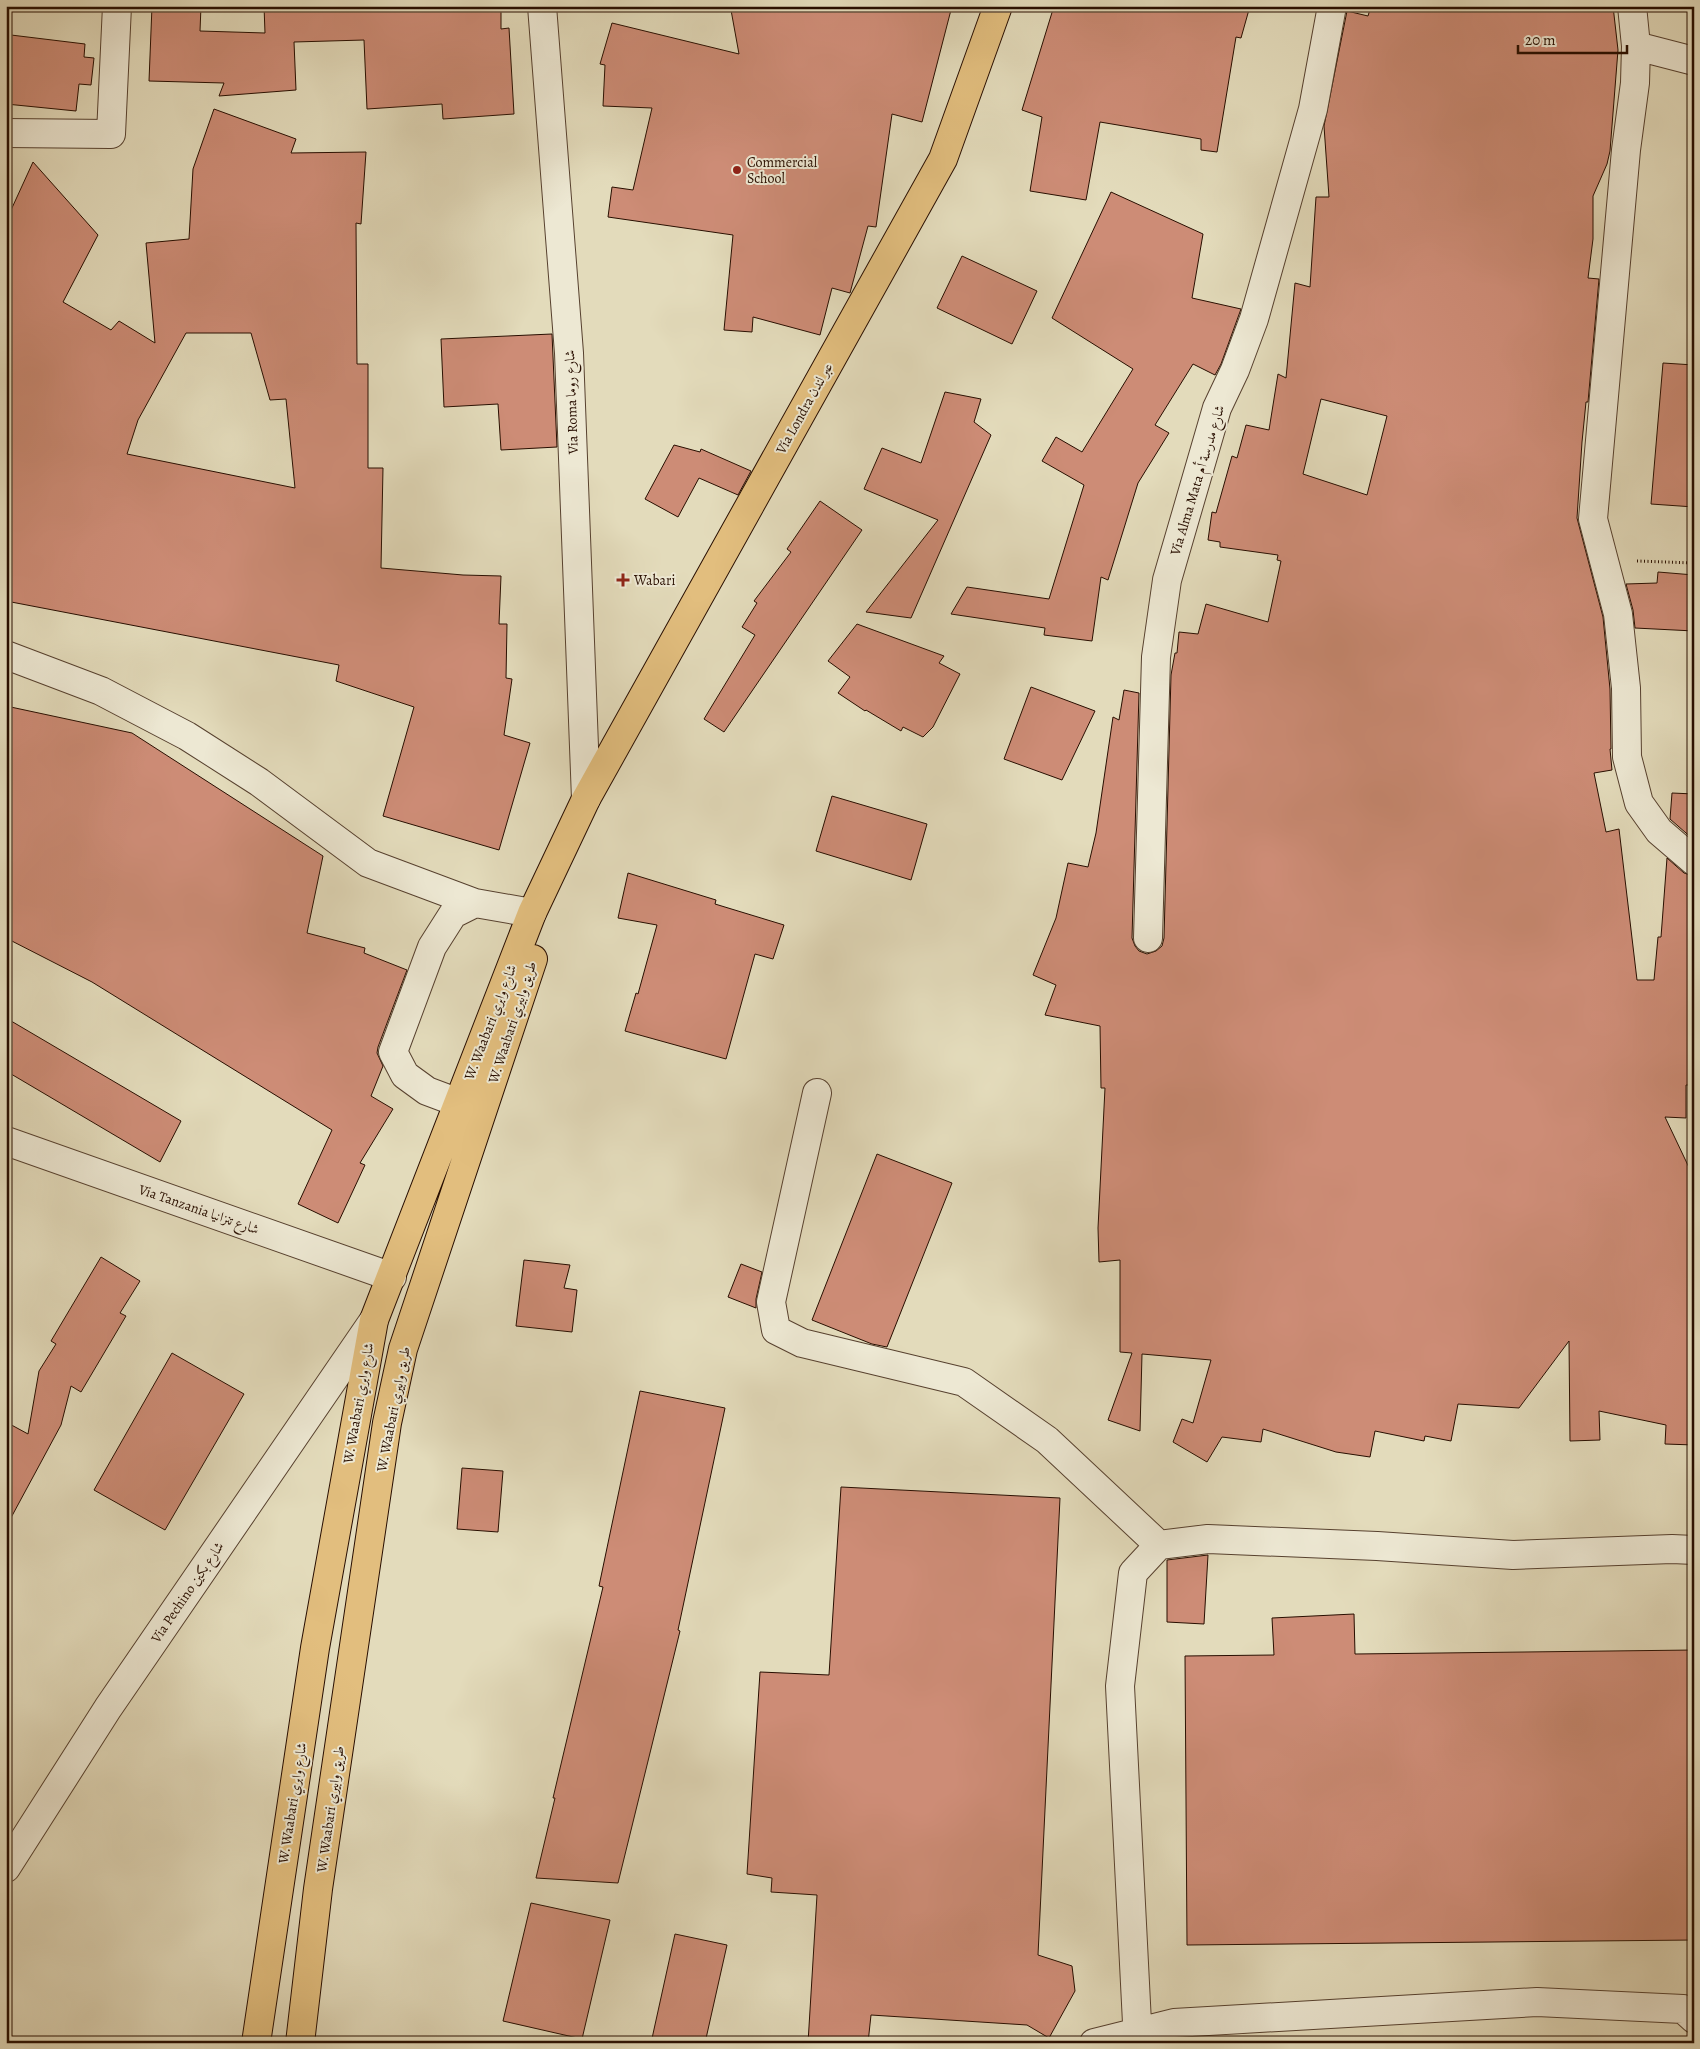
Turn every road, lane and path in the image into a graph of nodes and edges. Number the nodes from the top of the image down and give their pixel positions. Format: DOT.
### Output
graph roads {
  1 [pos="117,6"];
  2 [pos="542,6"];
  3 [pos="998,6"];
  4 [pos="1332,6"];
  5 [pos="1632,6"];
  6 [pos="1636,46"];
  7 [pos="1694,61"];
  8 [pos="6,133"];
  9 [pos="1604,559"];
  10 [pos="1694,562"];
  11 [pos="6,655"];
  12 [pos="586,799"];
  13 [pos="1694,861"];
  14 [pos="475,903"];
  15 [pos="532,913"];
  16 [pos="1148,938"];
  17 [pos="817,1093"];
  18 [pos="459,1103"];
  19 [pos="6,1141"];
  20 [pos="392,1277"];
  21 [pos="374,1320"];
  22 [pos="1160,1545"];
  23 [pos="1694,1550"];
  24 [pos="6,1868"];
  25 [pos="1694,2019"];
  26 [pos="1138,2037"];
  27 [pos="256,2043"];
  28 [pos="300,2043"];
  29 [pos="1094,2043"];
  1 -- 8 [label="street"];
  2 -- 12 [label="street, Via Roma شارع روما"];
  3 -- 12 [label="main road, Vía Londra عبر لندن"];
  4 -- 16 [label="street, Via Alma Mata شارع مدرسة أم"];
  5 -- 6 [label="street"];
  6 -- 7 [label="street"];
  6 -- 9 [label="street"];
  9 -- 10 [label="path"];
  9 -- 13 [label="street"];
  11 -- 14 [label="street"];
  12 -- 15 [label="main road, W. Waabari شارع وابري"];
  12 -- 28 [label="main road, W. Waabari طريق وابيري"];
  14 -- 15 [label="street"];
  14 -- 18 [label="street"];
  15 -- 18 [label="main road, W. Waabari شارع وابري"];
  17 -- 22 [label="street"];
  18 -- 20 [label="main road, W. Waabari شارع وابري"];
  19 -- 20 [label="street, Via Tanzania شارع تنزانيا"];
  20 -- 21 [label="main road, W. Waabari شارع وابري"];
  21 -- 24 [label="street, Via Pechino شارع بكين"];
  21 -- 27 [label="main road, W. Waabari شارع وابري"];
  22 -- 23 [label="street"];
  22 -- 26 [label="street"];
  25 -- 26 [label="street"];
  26 -- 29 [label="street"];
}
